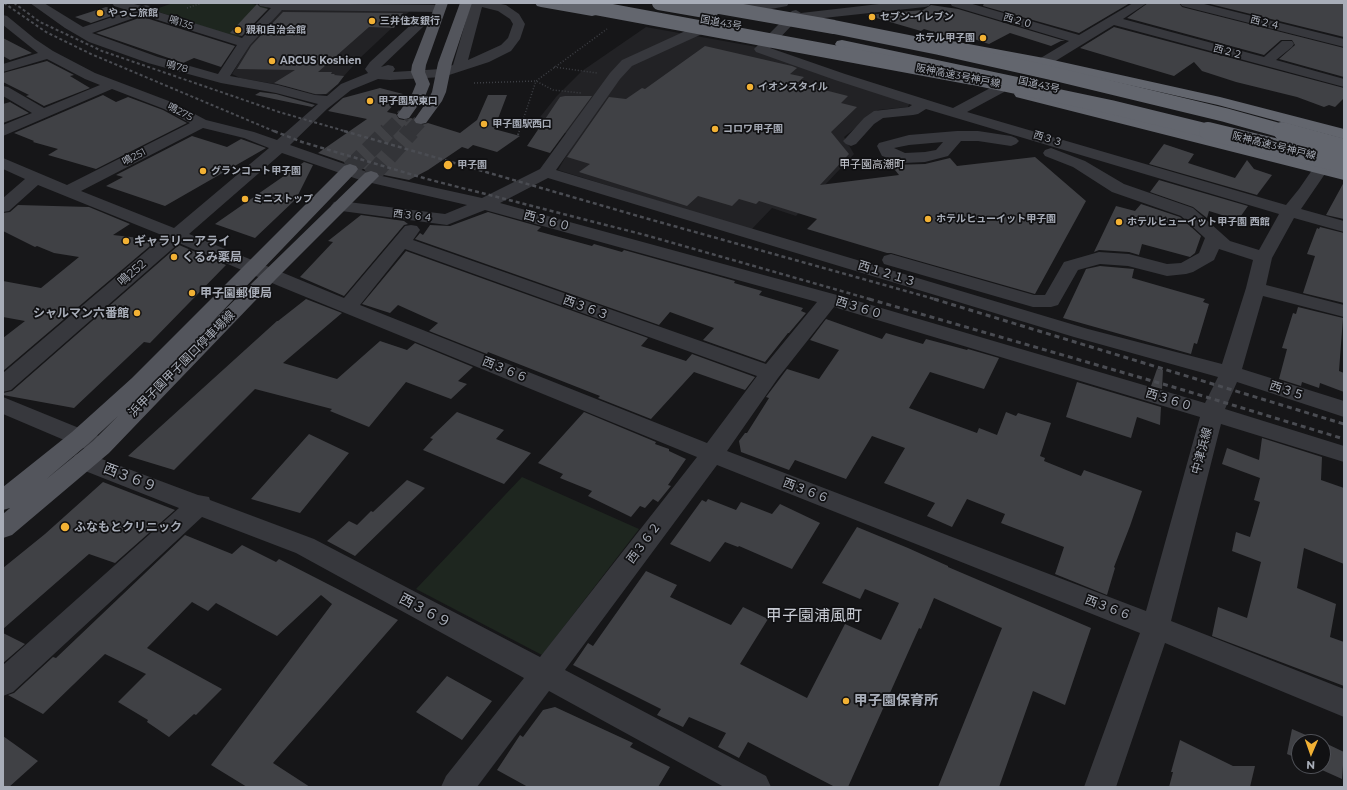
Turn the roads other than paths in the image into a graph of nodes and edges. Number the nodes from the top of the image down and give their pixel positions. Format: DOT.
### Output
graph roads {
  1 [pos="36,3"];
  2 [pos="118,3"];
  3 [pos="164,3"];
  4 [pos="264,3"];
  5 [pos="466,3"];
  6 [pos="477,3"];
  7 [pos="480,3"];
  8 [pos="541,3"];
  9 [pos="569,3"];
  10 [pos="612,3"];
  11 [pos="659,3"];
  12 [pos="697,3"];
  13 [pos="701,3"];
  14 [pos="727,3"];
  15 [pos="784,3"];
  16 [pos="925,3"];
  17 [pos="956,3"];
  18 [pos="1140,3"];
  19 [pos="1186,3"];
  20 [pos="282,5"];
  21 [pos="439,9"];
  22 [pos="142,11"];
  23 [pos="794,16"];
  24 [pos="3,19"];
  25 [pos="1112,20"];
  26 [pos="697,30"];
  27 [pos="82,32"];
  28 [pos="846,40"];
  29 [pos="1080,40"];
  30 [pos="245,43"];
  31 [pos="765,43"];
  32 [pos="1288,44"];
  33 [pos="1344,44"];
  34 [pos="48,54"];
  35 [pos="422,57"];
  36 [pos="1044,62"];
  37 [pos="1266,62"];
  38 [pos="459,67"];
  39 [pos="3,68"];
  40 [pos="443,73"];
  41 [pos="376,74"];
  42 [pos="420,75"];
  43 [pos="221,79"];
  44 [pos="1344,83"];
  45 [pos="113,84"];
  46 [pos="999,89"];
  47 [pos="3,90"];
  48 [pos="324,105"];
  49 [pos="919,107"];
  50 [pos="954,113"];
  51 [pos="43,114"];
  52 [pos="404,115"];
  53 [pos="421,120"];
  54 [pos="201,123"];
  55 [pos="3,131"];
  56 [pos="851,140"];
  57 [pos="280,146"];
  58 [pos="1339,150"];
  59 [pos="3,163"];
  60 [pos="349,170"];
  61 [pos="546,172"];
  62 [pos="11,174"];
  63 [pos="1344,174"];
  64 [pos="370,177"];
  65 [pos="36,178"];
  66 [pos="67,191"];
  67 [pos="484,204"];
  68 [pos="340,206"];
  69 [pos="3,207"];
  70 [pos="1289,212"];
  71 [pos="422,217"];
  72 [pos="1344,227"];
  73 [pos="177,235"];
  74 [pos="758,236"];
  75 [pos="1215,236"];
  76 [pos="402,242"];
  77 [pos="1263,257"];
  78 [pos="261,271"];
  79 [pos="1256,288"];
  80 [pos="830,299"];
  81 [pos="348,306"];
  82 [pos="1344,311"];
  83 [pos="770,373"];
  84 [pos="1230,373"];
  85 [pos="3,384"];
  86 [pos="3,405"];
  87 [pos="1344,410"];
  88 [pos="1212,413"];
  89 [pos="88,449"];
  90 [pos="712,454"];
  91 [pos="1344,454"];
  92 [pos="3,501"];
  93 [pos="200,504"];
  94 [pos="3,528"];
  95 [pos="1156,626"];
  96 [pos="544,675"];
  97 [pos="3,683"];
  98 [pos="1344,703"];
  99 [pos="457,787"];
  100 [pos="755,787"];
  101 [pos="1100,787"];
  1 -- 27 [label="street, 鳴78"];
  2 -- 22 [label="street, 鳴135"];
  3 -- 22 [label="street"];
  4 -- 20 [label="street"];
  5 -- 40 [label="main road"];
  6 -- 38 [label="street"];
  7 -- 38 [label="street"];
  8 -- 26 [label="highway"];
  9 -- 58 [label="highway, 阪神高速3号神戸線, bridge"];
  10 -- 28 [label="highway, 国道43号"];
  11 -- 28 [label="highway, 国道43号, bridge"];
  12 -- 58 [label="highway, 阪神高速3号神戸線, bridge"];
  13 -- 23 [label="highway"];
  14 -- 15 [label="street"];
  16 -- 23 [label="street"];
  17 -- 29 [label="street, 西２０"];
  18 -- 25 [label="street"];
  19 -- 33 [label="street, 西２４"];
  20 -- 21 [label="street"];
  20 -- 30 [label="street"];
  21 -- 35 [label="main road"];
  21 -- 41 [label="street"];
  22 -- 27 [label="street"];
  22 -- 30 [label="street, 鳴135"];
  23 -- 31 [label="street"];
  23 -- 36 [label="highway"];
  24 -- 34 [label="street, 鳴275"];
  25 -- 29 [label="street"];
  25 -- 37 [label="street, 西２２"];
  26 -- 31 [label="highway"];
  26 -- 61 [label="street"];
  27 -- 43 [label="street, 鳴78"];
  28 -- 58 [label="highway, 国道43号"];
  29 -- 36 [label="street"];
  30 -- 43 [label="street"];
  31 -- 46 [label="highway"];
  31 -- 49 [label="street, 西３３"];
  32 -- 37 [label="street"];
  34 -- 39 [label="street"];
  34 -- 45 [label="street, 鳴275"];
  35 -- 41 [label="street, 鳴252"];
  35 -- 42 [label="main road"];
  36 -- 58 [label="highway"];
  37 -- 44 [label="street, 西２２"];
  38 -- 40 [label="street"];
  40 -- 42 [label="street"];
  40 -- 53 [label="main road"];
  41 -- 42 [label="street"];
  41 -- 48 [label="street, 鳴252"];
  42 -- 52 [label="main road"];
  43 -- 48 [label="street, 鳴78"];
  45 -- 51 [label="street"];
  45 -- 54 [label="street, 鳴275"];
  46 -- 50 [label="street"];
  46 -- 58 [label="highway"];
  47 -- 51 [label="street"];
  48 -- 57 [label="street, 鳴252"];
  49 -- 50 [label="street, 西３３"];
  49 -- 56 [label="street"];
  49 -- 75 [label="street"];
  50 -- 70 [label="street, 西３３"];
  51 -- 55 [label="street"];
  54 -- 57 [label="street, 鳴275"];
  54 -- 66 [label="street, 鳴251"];
  57 -- 60 [label="street, 鳴275"];
  57 -- 73 [label="street, 鳴252"];
  58 -- 63 [label="highway"];
  58 -- 70 [label="street, 中津浜線"];
  59 -- 62 [label="street, 西３６６"];
  60 -- 64 [label="street, 鳴275"];
  60 -- 78 [label="main road, 浜甲子園甲子園口停車場線"];
  61 -- 67 [label="street, 西３６４"];
  61 -- 74 [label="street, 西１２１３"];
  62 -- 65 [label="street, 西３６６"];
  64 -- 67 [label="street, 西３６０"];
  64 -- 68 [label="main road, 浜甲子園甲子園口停車場線"];
  65 -- 66 [label="street, 西３６６"];
  65 -- 69 [label="street"];
  66 -- 73 [label="street, 西３６６"];
  67 -- 71 [label="street, 西３６４"];
  67 -- 80 [label="street, 西３６０"];
  68 -- 71 [label="street, 西３６４"];
  68 -- 78 [label="main road, 浜甲子園甲子園口停車場線"];
  70 -- 72 [label="street, 西３３"];
  70 -- 77 [label="street, 中津浜線"];
  71 -- 76 [label="street"];
  73 -- 78 [label="street, 西３６６"];
  73 -- 85 [label="street, 鳴252"];
  74 -- 75 [label="street"];
  74 -- 84 [label="street, 西１２１３"];
  75 -- 77 [label="street"];
  76 -- 81 [label="street"];
  76 -- 83 [label="street, 西３６３"];
  77 -- 79 [label="street, 中津浜線"];
  78 -- 81 [label="street, 西３６６"];
  78 -- 89 [label="main road, 浜甲子園甲子園口停車場線"];
  79 -- 82 [label="street"];
  79 -- 84 [label="street, 中津浜線"];
  80 -- 83 [label="street, 西３６２"];
  80 -- 88 [label="street, 西３６０"];
  81 -- 90 [label="street, 西３６６"];
  83 -- 90 [label="street, 西３６２"];
  84 -- 87 [label="street, 西３５"];
  84 -- 88 [label="street, 中津浜線"];
  86 -- 89 [label="street, 西３６９"];
  88 -- 91 [label="street, 西３６０"];
  88 -- 95 [label="street, 中津浜線"];
  89 -- 92 [label="main road, 浜甲子園甲子園口停車場線"];
  89 -- 93 [label="street, 西３６９"];
  89 -- 94 [label="main road, 浜甲子園甲子園口停車場線"];
  90 -- 95 [label="street, 西３６６"];
  90 -- 96 [label="street, 西３６２"];
  93 -- 96 [label="street, 西３６９"];
  93 -- 97 [label="street"];
  95 -- 98 [label="street, 西３６６"];
  95 -- 101 [label="street, 中津浜線"];
  96 -- 99 [label="street, 西３６２"];
  96 -- 100 [label="street, 西３６９"];
}
